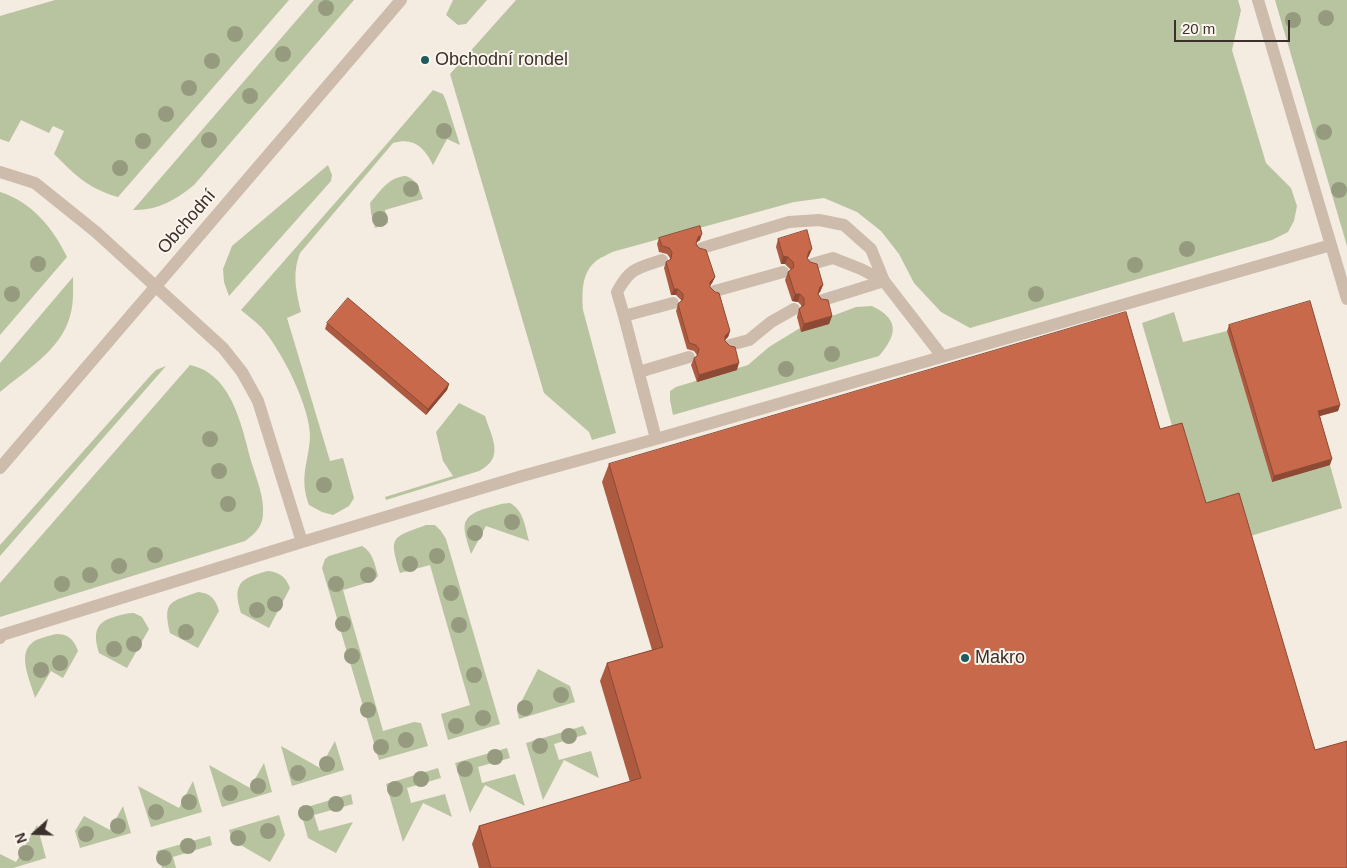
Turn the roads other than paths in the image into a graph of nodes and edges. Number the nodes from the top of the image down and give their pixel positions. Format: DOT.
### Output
graph roads {
  1 [pos="401,0"];
  2 [pos="1258,0"];
  3 [pos="0,172"];
  4 [pos="1331,245"];
  5 [pos="702,248"];
  6 [pos="662,260"];
  7 [pos="812,264"];
  8 [pos="783,272"];
  9 [pos="884,281"];
  10 [pos="156,286"];
  11 [pos="715,291"];
  12 [pos="1347,299"];
  13 [pos="823,300"];
  14 [pos="673,303"];
  15 [pos="794,309"];
  16 [pos="624,316"];
  17 [pos="730,345"];
  18 [pos="942,356"];
  19 [pos="689,357"];
  20 [pos="639,372"];
  21 [pos="656,439"];
  22 [pos="0,468"];
  23 [pos="302,542"];
  24 [pos="0,638"];
  1 -- 10 [label="street, Obchodní"];
  2 -- 4 [label="street"];
  3 -- 10 [label="street"];
  4 -- 12 [label="street"];
  4 -- 18 [label="street"];
  5 -- 9 [label="street"];
  6 -- 16 [label="street"];
  7 -- 9 [label="street"];
  8 -- 11 [label="street"];
  9 -- 13 [label="street"];
  9 -- 18 [label="street"];
  10 -- 22 [label="street, Obchodní"];
  10 -- 23 [label="street"];
  14 -- 16 [label="street"];
  15 -- 17 [label="street"];
  16 -- 20 [label="street"];
  18 -- 21 [label="street"];
  19 -- 20 [label="street"];
  20 -- 21 [label="street"];
  21 -- 23 [label="street"];
  23 -- 24 [label="street"];
}
